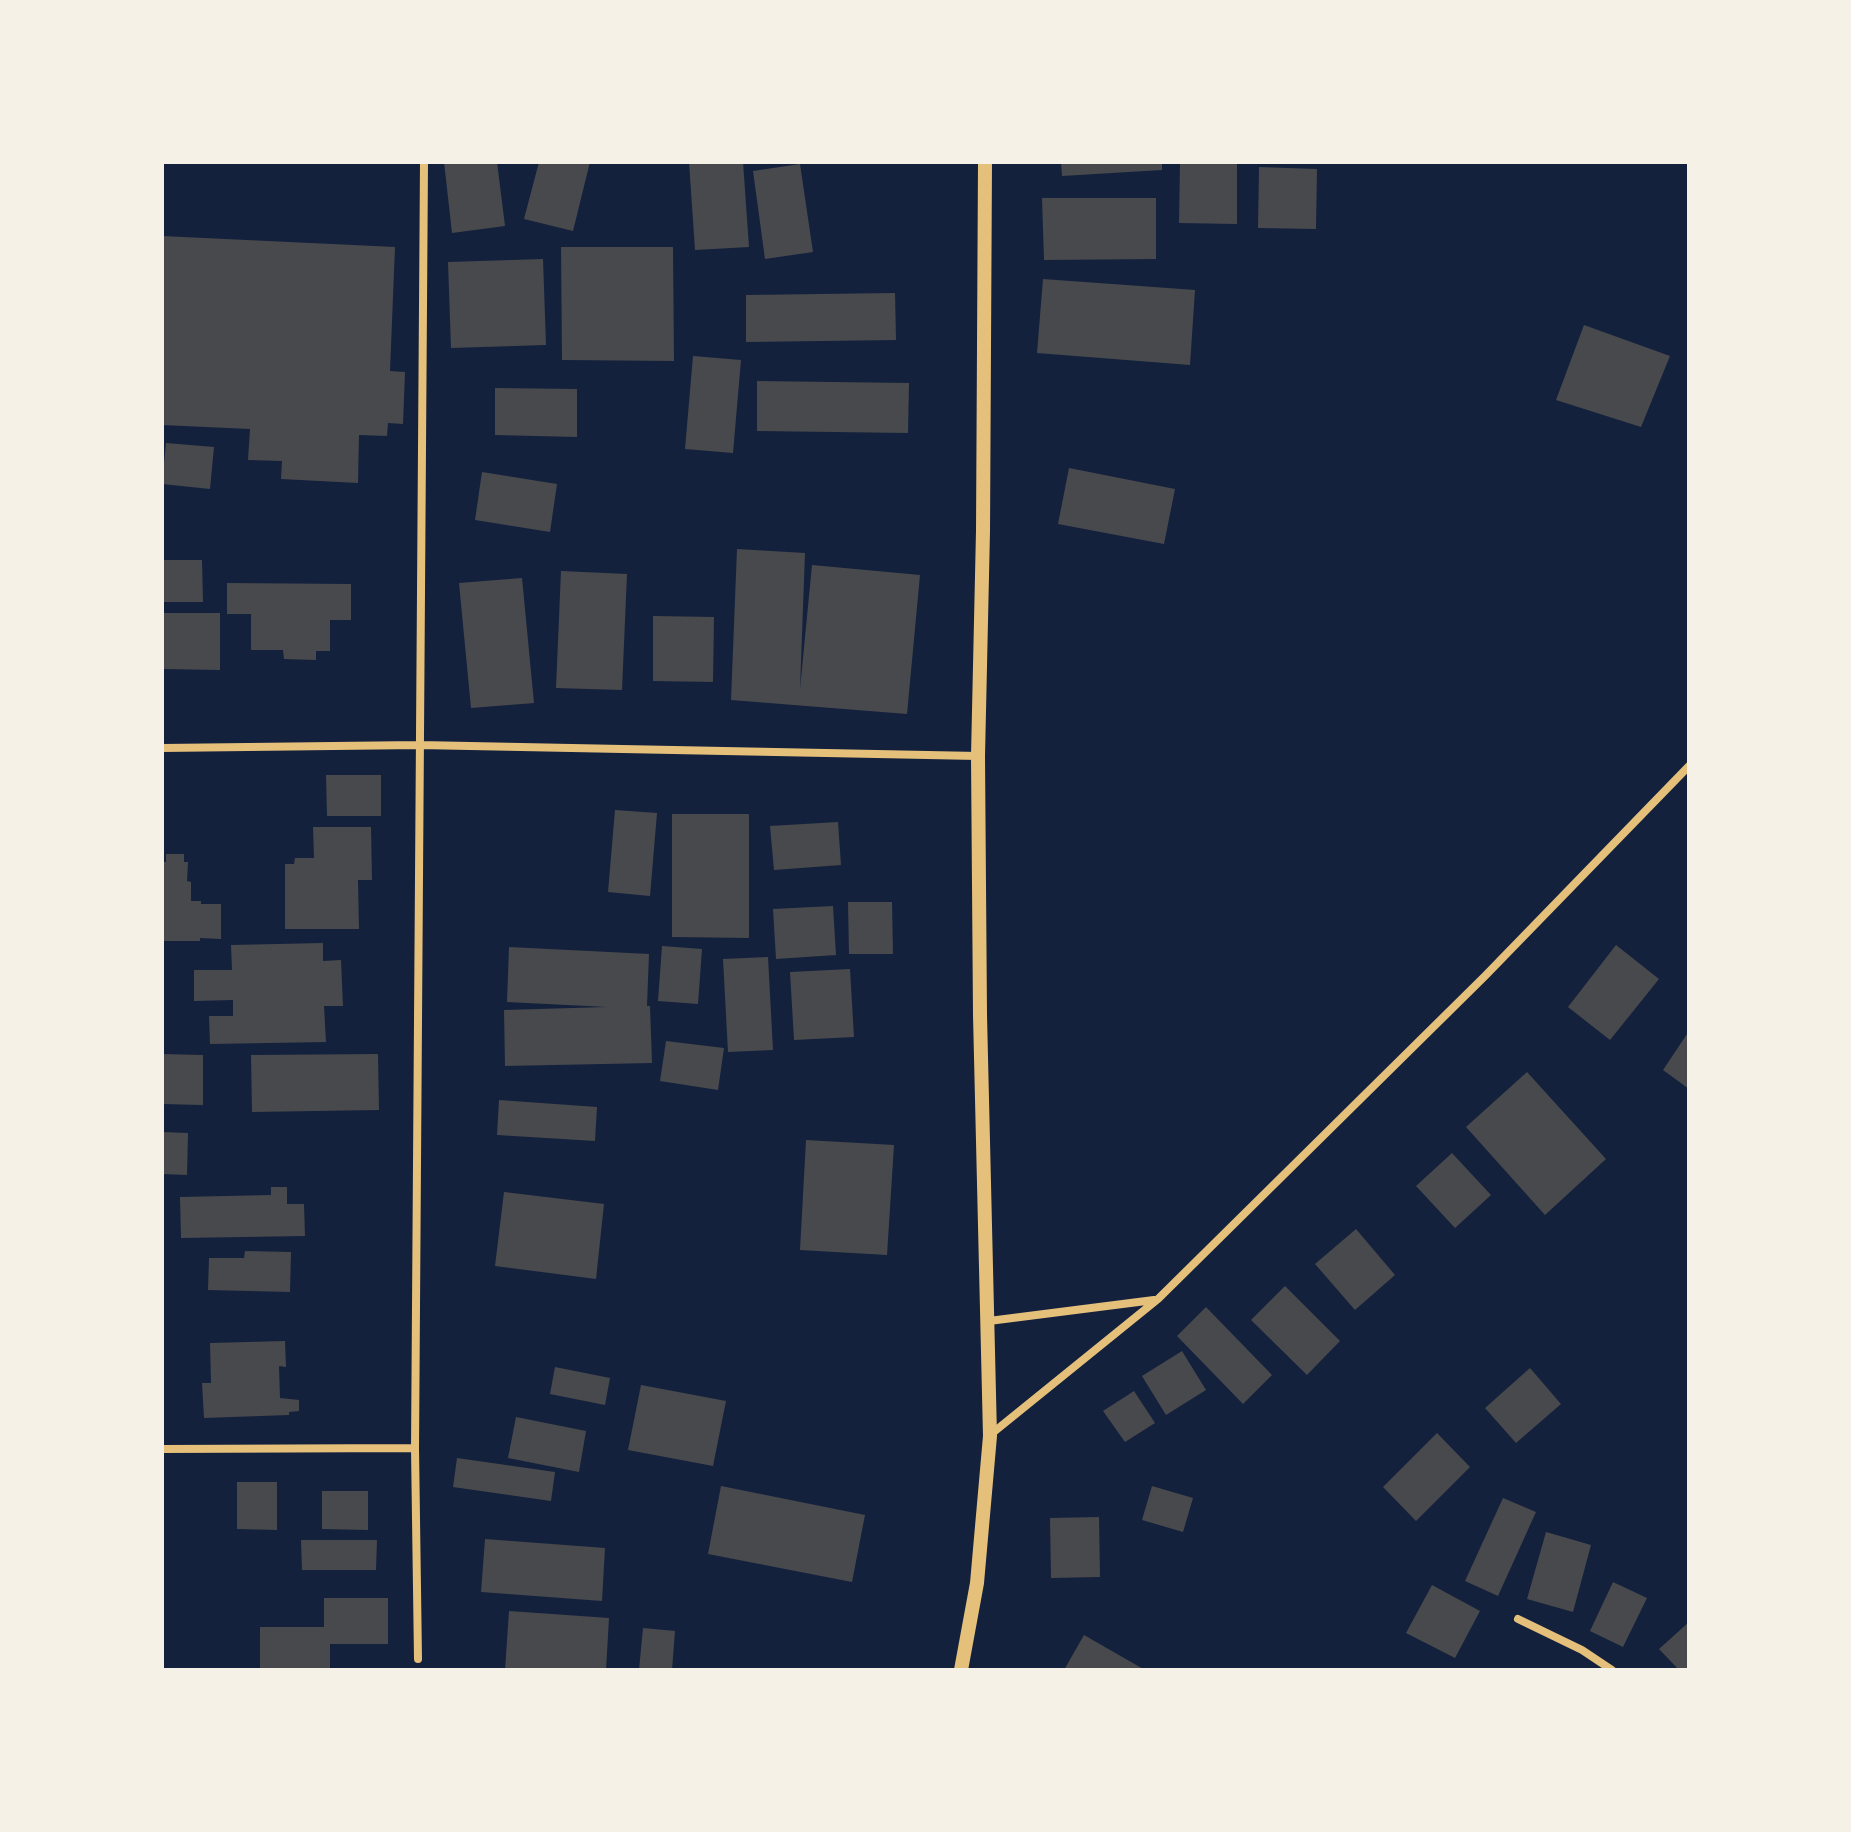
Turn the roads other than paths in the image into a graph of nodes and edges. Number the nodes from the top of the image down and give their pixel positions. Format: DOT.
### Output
graph roads {
  1 [pos="424,162"];
  2 [pos="985,162"];
  3 [pos="419,745"];
  4 [pos="162,748"];
  5 [pos="978,756"];
  6 [pos="1689,766"];
  7 [pos="1158,1299"];
  8 [pos="989,1321"];
  9 [pos="990,1436"];
  10 [pos="415,1448"];
  11 [pos="162,1449"];
  12 [pos="1518,1619"];
  13 [pos="418,1659"];
  14 [pos="961,1670"];
  15 [pos="1612,1670"];
  1 -- 3 [label="street"];
  2 -- 5 [label="street"];
  3 -- 4 [label="street"];
  3 -- 5 [label="street"];
  3 -- 10 [label="street"];
  5 -- 8 [label="street"];
  6 -- 7 [label="street"];
  7 -- 8 [label="street"];
  7 -- 9 [label="street"];
  8 -- 9 [label="street"];
  9 -- 14 [label="street"];
  10 -- 11 [label="street"];
  10 -- 13 [label="street"];
  12 -- 15 [label="street"];
}
